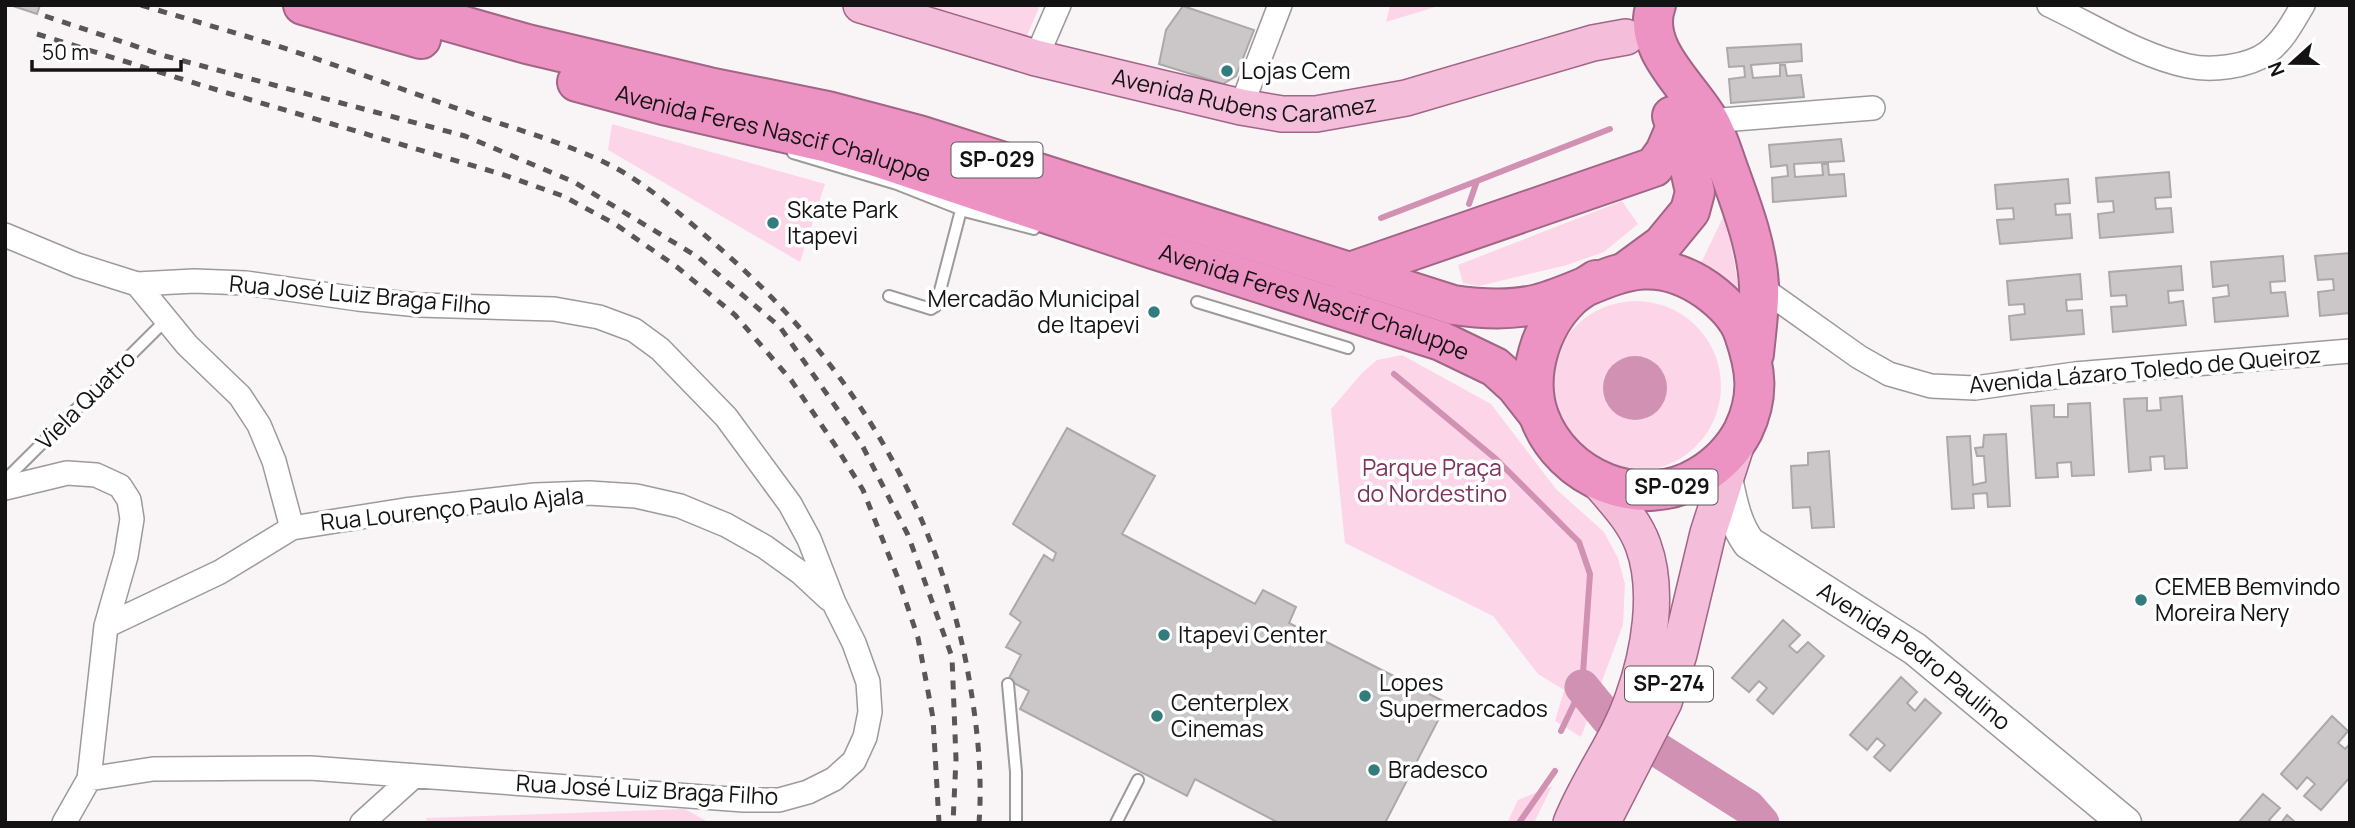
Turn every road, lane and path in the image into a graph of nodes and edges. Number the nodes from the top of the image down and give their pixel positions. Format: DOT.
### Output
graph roads {
  1 [pos="303,5"];
  2 [pos="390,5"];
  3 [pos="861,5"];
  4 [pos="1059,5"];
  5 [pos="1280,5"];
  6 [pos="2303,5"];
  7 [pos="2057,7"];
  8 [pos="1643,21"];
  9 [pos="1036,58"];
  10 [pos="663,105"];
  11 [pos="1241,107"];
  12 [pos="1873,108"];
  13 [pos="1693,123"];
  14 [pos="700,125"];
  15 [pos="787,151"];
  16 [pos="961,210"];
  17 [pos="1052,234"];
  18 [pos="5,236"];
  19 [pos="1102,244"];
  20 [pos="1153,249"];
  21 [pos="1347,273"];
  22 [pos="1612,275"];
  23 [pos="137,284"];
  24 [pos="1759,286"];
  25 [pos="889,296"];
  26 [pos="1197,302"];
  27 [pos="166,320"];
  28 [pos="1348,348"];
  29 [pos="2350,351"];
  30 [pos="1753,360"];
  31 [pos="1538,414"];
  32 [pos="1731,461"];
  33 [pos="1597,480"];
  34 [pos="5,481"];
  35 [pos="5,488"];
  36 [pos="292,528"];
  37 [pos="834,603"];
  38 [pos="106,626"];
  39 [pos="1008,684"];
  40 [pos="413,777"];
  41 [pos="89,779"];
  42 [pos="1138,780"];
  43 [pos="64,823"];
  44 [pos="362,823"];
  45 [pos="1016,823"];
  46 [pos="1116,823"];
  47 [pos="1571,823"];
  48 [pos="1602,823"];
  49 [pos="2125,823"];
  1 -- 10 [label="highway, Avenida Feres Nascif Chaluppe / SP-029"];
  2 -- 21 [label="highway, Avenida Feres Nascif Chaluppe / SP-029"];
  3 -- 9 [label="main road, Avenida Rubens Caramez"];
  4 -- 9 [label="street"];
  5 -- 11 [label="street"];
  6 -- 7 [label="street"];
  8 -- 11 [label="main road, Avenida Rubens Caramez"];
  8 -- 13 [label="highway, SP-029"];
  9 -- 11 [label="main road, Avenida Rubens Caramez"];
  10 -- 14 [label="lane"];
  10 -- 20 [label="highway, Avenida Feres Nascif Chaluppe / SP-029"];
  12 -- 13 [label="street"];
  13 -- 21 [label="highway"];
  13 -- 22 [label="highway, SP-029"];
  13 -- 24 [label="highway, SP-029"];
  15 -- 16 [label="lane"];
  16 -- 17 [label="lane"];
  16 -- 25 [label="lane"];
  18 -- 23 [label="street"];
  19 -- 20 [label="lane"];
  20 -- 31 [label="highway, Avenida Feres Nascif Chaluppe / SP-029"];
  21 -- 22 [label="highway, Avenida Feres Nascif Chaluppe / SP-029"];
  22 -- 30 [label="highway, SP-029"];
  22 -- 31 [label="highway, SP-029"];
  23 -- 27 [label="street"];
  23 -- 37 [label="street, Rua José Luiz Braga Filho"];
  24 -- 29 [label="street, Avenida Lázaro Toledo de Queiroz"];
  24 -- 30 [label="highway, SP-029"];
  26 -- 28 [label="lane"];
  27 -- 34 [label="lane, Viela Quatro"];
  27 -- 36 [label="street"];
  30 -- 32 [label="highway, SP-029"];
  31 -- 33 [label="highway, SP-029"];
  32 -- 33 [label="highway, SP-029"];
  32 -- 48 [label="main road, SP-274"];
  32 -- 49 [label="main road, Avenida Pedro Paulino"];
  33 -- 47 [label="main road, SP-274"];
  35 -- 38 [label="street"];
  36 -- 37 [label="street, Rua Lourenço Paulo Ajala"];
  36 -- 38 [label="street, Rua Lourenço Paulo Ajala"];
  37 -- 40 [label="street, Rua José Luiz Braga Filho"];
  38 -- 41 [label="street"];
  39 -- 45 [label="lane"];
  40 -- 41 [label="street, Rua José Luiz Braga Filho"];
  40 -- 44 [label="street"];
  41 -- 43 [label="street"];
  42 -- 46 [label="lane"];
}
